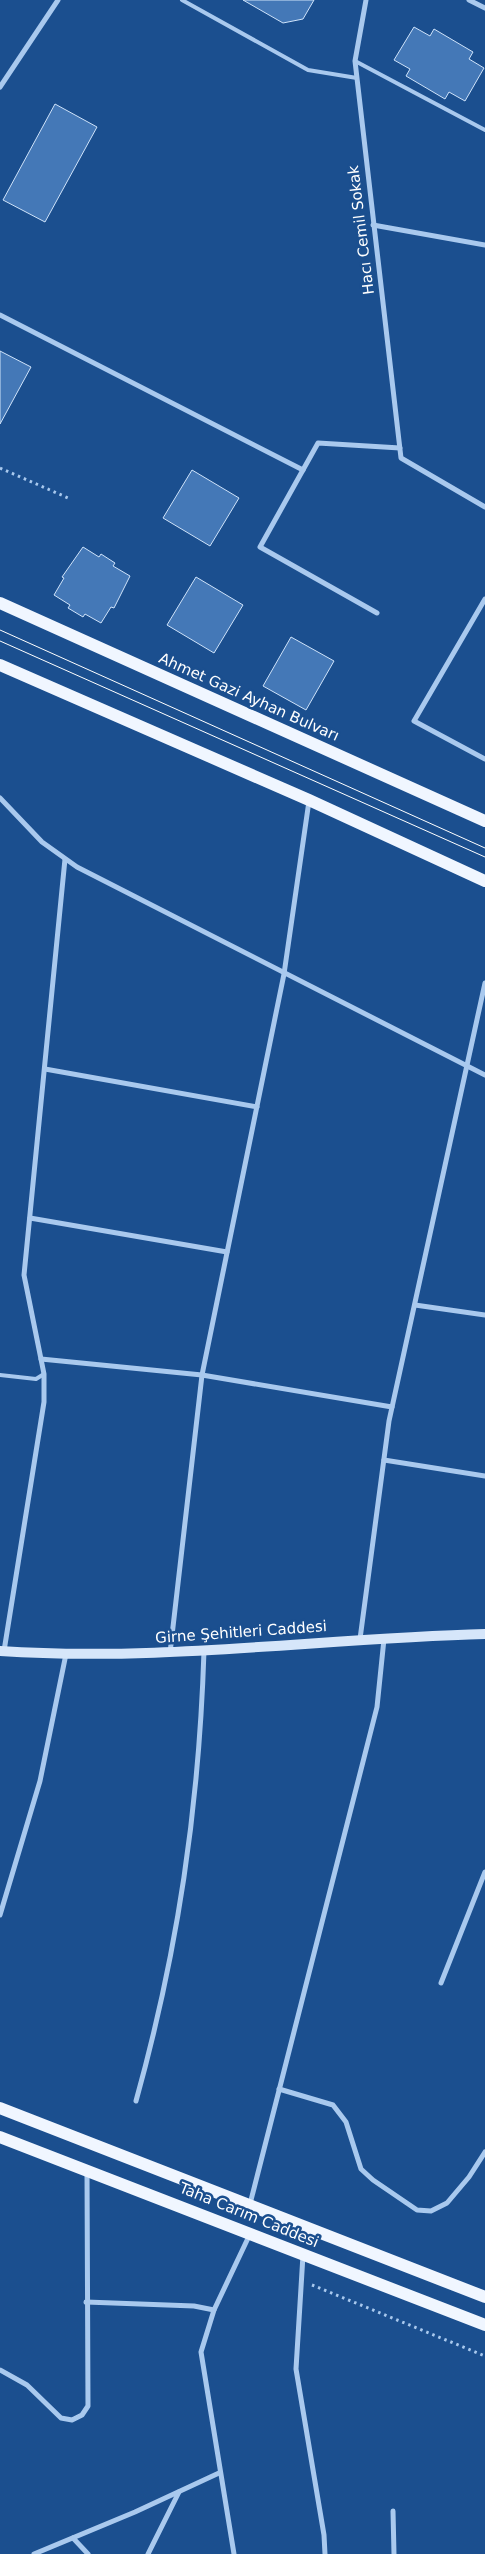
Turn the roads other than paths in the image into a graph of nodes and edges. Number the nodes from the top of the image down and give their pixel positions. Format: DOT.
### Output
graph roads {
  1 [pos="58,0"];
  2 [pos="182,0"];
  3 [pos="366,0"];
  4 [pos="470,0"];
  5 [pos="485,8"];
  6 [pos="355,60"];
  7 [pos="357,78"];
  8 [pos="0,87"];
  9 [pos="485,129"];
  10 [pos="373,225"];
  11 [pos="485,245"];
  12 [pos="0,315"];
  13 [pos="400,448"];
  14 [pos="303,470"];
  15 [pos="485,507"];
  16 [pos="485,599"];
  17 [pos="0,603"];
  18 [pos="377,612"];
  19 [pos="0,665"];
  20 [pos="485,759"];
  21 [pos="0,798"];
  22 [pos="309,800"];
  23 [pos="485,821"];
  24 [pos="65,859"];
  25 [pos="485,881"];
  26 [pos="284,974"];
  27 [pos="485,983"];
  28 [pos="468,1068"];
  29 [pos="45,1069"];
  30 [pos="485,1075"];
  31 [pos="257,1107"];
  32 [pos="30,1218"];
  33 [pos="228,1252"];
  34 [pos="415,1305"];
  35 [pos="485,1315"];
  36 [pos="41,1359"];
  37 [pos="44,1374"];
  38 [pos="0,1375"];
  39 [pos="202,1375"];
  40 [pos="392,1407"];
  41 [pos="384,1460"];
  42 [pos="485,1476"];
  43 [pos="485,1634"];
  44 [pos="384,1637"];
  45 [pos="360,1639"];
  46 [pos="204,1651"];
  47 [pos="2,1652"];
  48 [pos="170,1653"];
  49 [pos="66,1654"];
  50 [pos="485,1872"];
  51 [pos="0,1915"];
  52 [pos="441,1983"];
  53 [pos="279,2089"];
  54 [pos="136,2101"];
  55 [pos="0,2108"];
  56 [pos="0,2137"];
  57 [pos="485,2152"];
  58 [pos="87,2170"];
  59 [pos="249,2204"];
  60 [pos="250,2233"];
  61 [pos="303,2254"];
  62 [pos="485,2296"];
  63 [pos="86,2302"];
  64 [pos="214,2310"];
  65 [pos="485,2325"];
  66 [pos="0,2370"];
  67 [pos="219,2473"];
  68 [pos="179,2492"];
  69 [pos="393,2511"];
  70 [pos="73,2538"];
  71 [pos="34,2554"];
  72 [pos="88,2554"];
  73 [pos="148,2554"];
  74 [pos="234,2554"];
  75 [pos="325,2554"];
  76 [pos="394,2554"];
  1 -- 8 [label="street"];
  2 -- 7 [label="lane"];
  3 -- 6 [label="street, Hacı Cemil Sokak"];
  4 -- 5 [label="street"];
  6 -- 7 [label="street, Hacı Cemil Sokak"];
  6 -- 9 [label="lane"];
  7 -- 10 [label="street, Hacı Cemil Sokak"];
  10 -- 11 [label="street"];
  10 -- 13 [label="street, Hacı Cemil Sokak"];
  12 -- 14 [label="street"];
  13 -- 14 [label="street"];
  13 -- 15 [label="street, Hacı Cemil Sokak"];
  14 -- 18 [label="street"];
  16 -- 20 [label="street"];
  17 -- 23 [label="main road, Ahmet Gazi Ayhan Bulvarı"];
  19 -- 22 [label="main road"];
  21 -- 24 [label="street"];
  22 -- 25 [label="main road"];
  22 -- 26 [label="street"];
  24 -- 26 [label="street"];
  24 -- 29 [label="street"];
  26 -- 28 [label="street"];
  26 -- 31 [label="street"];
  27 -- 28 [label="street"];
  28 -- 30 [label="street"];
  28 -- 34 [label="street"];
  29 -- 31 [label="street"];
  29 -- 32 [label="street"];
  31 -- 33 [label="street"];
  32 -- 33 [label="street"];
  32 -- 36 [label="street"];
  33 -- 39 [label="street"];
  34 -- 35 [label="street"];
  34 -- 40 [label="street"];
  36 -- 37 [label="street"];
  36 -- 39 [label="street"];
  37 -- 38 [label="lane"];
  37 -- 47 [label="street"];
  39 -- 40 [label="street"];
  39 -- 48 [label="street"];
  40 -- 41 [label="street"];
  41 -- 42 [label="street"];
  41 -- 45 [label="street"];
  43 -- 44 [label="street, Girne Şehitleri Caddesi"];
  44 -- 45 [label="street, Girne Şehitleri Caddesi"];
  44 -- 53 [label="street"];
  45 -- 46 [label="street, Girne Şehitleri Caddesi"];
  46 -- 48 [label="street, Girne Şehitleri Caddesi"];
  46 -- 54 [label="street"];
  47 -- 49 [label="street, Girne Şehitleri Caddesi"];
  48 -- 49 [label="street, Girne Şehitleri Caddesi"];
  49 -- 51 [label="street"];
  50 -- 52 [label="street"];
  53 -- 57 [label="street"];
  53 -- 59 [label="street"];
  55 -- 59 [label="main road, Taha Carım Caddesi"];
  56 -- 58 [label="main road, Taha Carım Caddesi"];
  58 -- 60 [label="main road, Taha Carım Caddesi"];
  58 -- 63 [label="street"];
  59 -- 62 [label="main road, Taha Carım Caddesi"];
  60 -- 61 [label="main road, Taha Carım Caddesi"];
  60 -- 64 [label="street"];
  61 -- 65 [label="main road, Taha Carım Caddesi"];
  61 -- 75 [label="street"];
  63 -- 64 [label="street"];
  63 -- 66 [label="street"];
  64 -- 67 [label="street"];
  67 -- 68 [label="street"];
  67 -- 74 [label="street"];
  68 -- 70 [label="street"];
  68 -- 73 [label="street"];
  69 -- 76 [label="street"];
  70 -- 71 [label="street"];
  70 -- 72 [label="street"];
}
